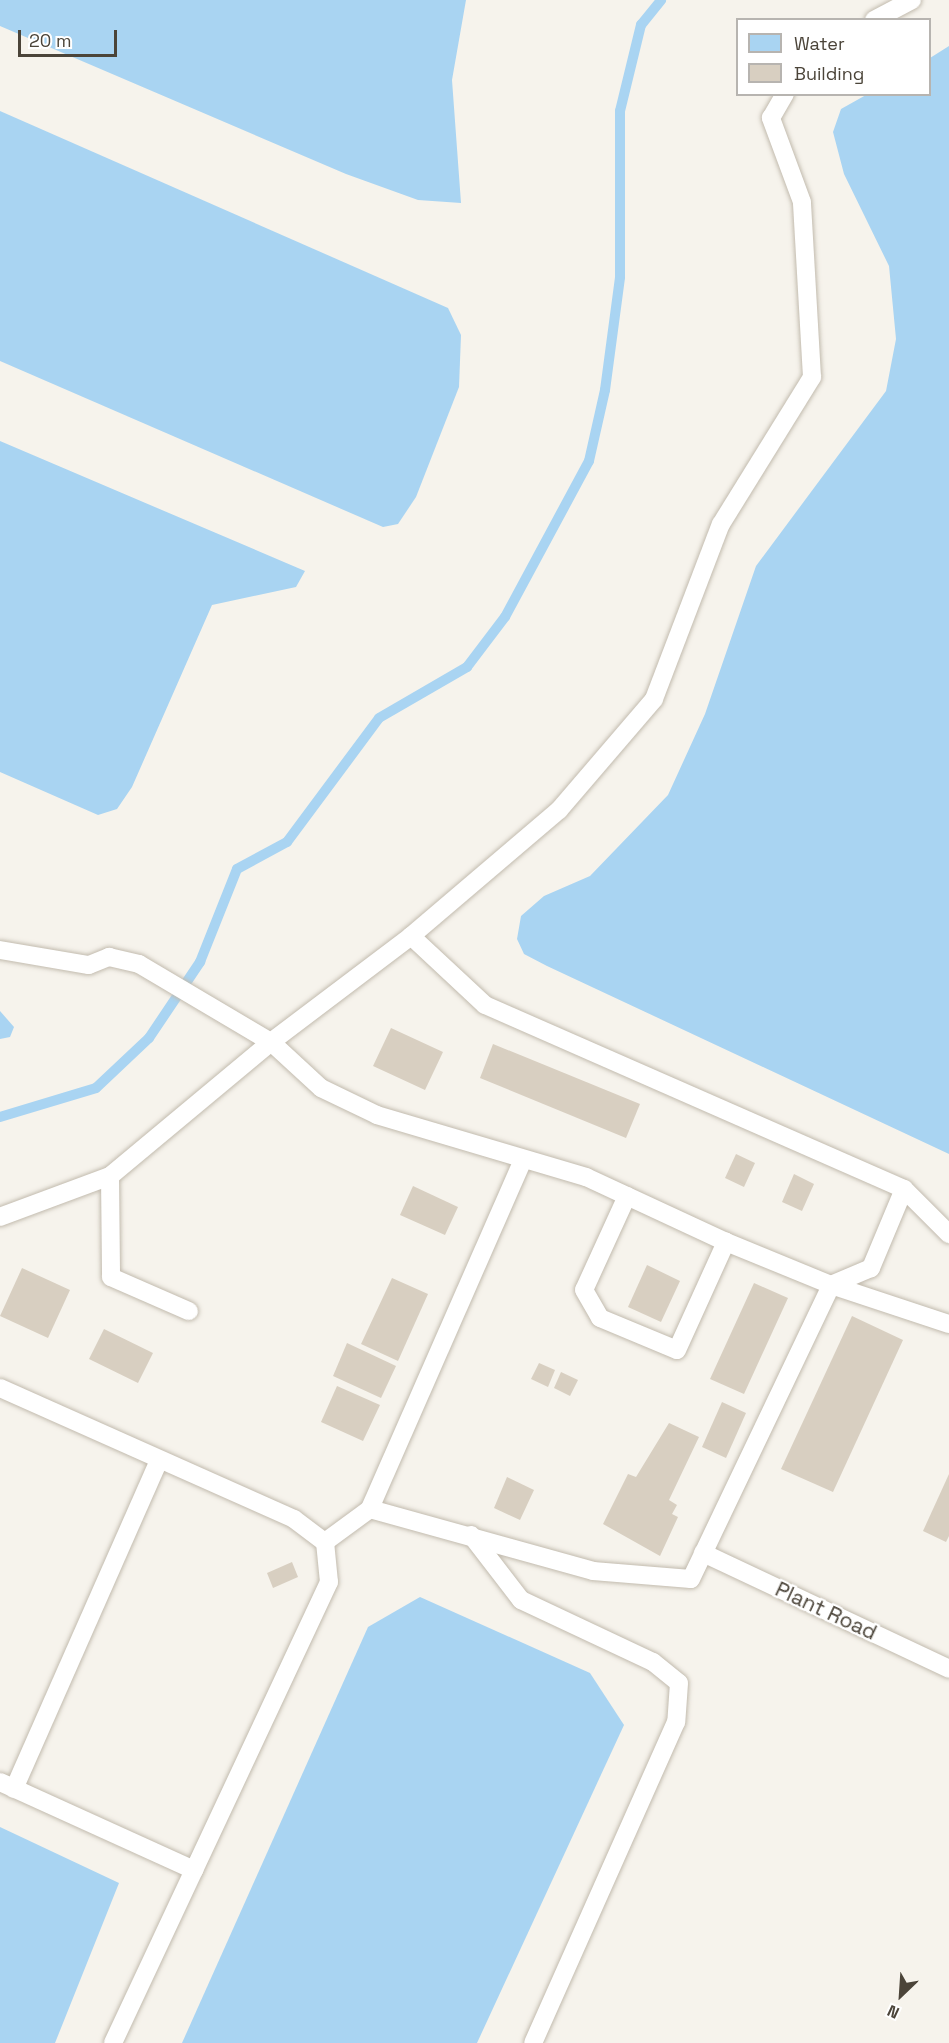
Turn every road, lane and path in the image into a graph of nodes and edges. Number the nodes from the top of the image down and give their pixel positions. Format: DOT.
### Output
graph roads {
  1 [pos="912,0"];
  2 [pos="878,18"];
  3 [pos="784,96"];
  4 [pos="411,936"];
  5 [pos="0,950"];
  6 [pos="272,1042"];
  7 [pos="522,1162"];
  8 [pos="110,1176"];
  9 [pos="904,1190"];
  10 [pos="627,1196"];
  11 [pos="0,1217"];
  12 [pos="949,1233"];
  13 [pos="726,1242"];
  14 [pos="831,1285"];
  15 [pos="189,1311"];
  16 [pos="949,1324"];
  17 [pos="0,1388"];
  18 [pos="158,1463"];
  19 [pos="370,1509"];
  20 [pos="471,1535"];
  21 [pos="325,1542"];
  22 [pos="703,1553"];
  23 [pos="949,1669"];
  24 [pos="7,1785"];
  25 [pos="194,1870"];
  26 [pos="113,2043"];
  27 [pos="533,2043"];
  1 -- 2 [label="lane"];
  3 -- 4 [label="lane"];
  4 -- 6 [label="lane"];
  4 -- 9 [label="lane"];
  5 -- 6 [label="lane"];
  6 -- 7 [label="lane"];
  6 -- 8 [label="lane"];
  7 -- 10 [label="lane"];
  7 -- 19 [label="lane"];
  8 -- 11 [label="lane"];
  8 -- 15 [label="lane"];
  9 -- 12 [label="lane"];
  9 -- 14 [label="lane"];
  10 -- 13 [label="lane"];
  10 -- 13 [label="lane"];
  13 -- 14 [label="lane"];
  14 -- 16 [label="lane"];
  14 -- 22 [label="lane"];
  17 -- 18 [label="lane"];
  18 -- 21 [label="lane"];
  18 -- 24 [label="lane"];
  19 -- 20 [label="lane"];
  19 -- 21 [label="lane"];
  20 -- 22 [label="lane"];
  20 -- 27 [label="lane"];
  21 -- 25 [label="lane"];
  22 -- 23 [label="lane, Plant Road"];
  24 -- 25 [label="lane"];
  25 -- 26 [label="lane"];
}
